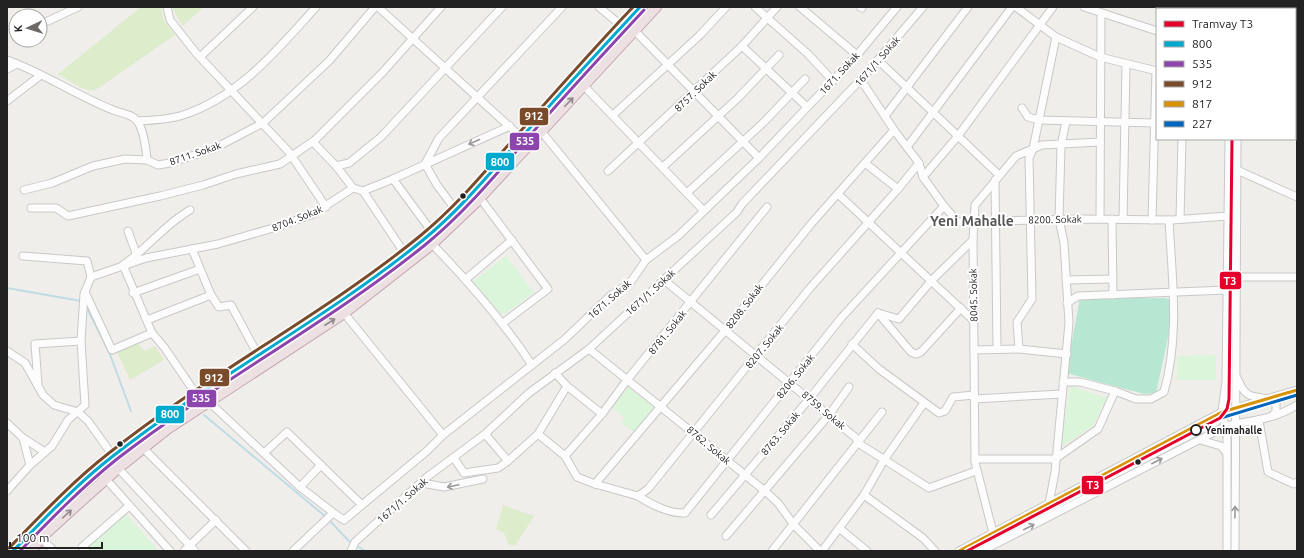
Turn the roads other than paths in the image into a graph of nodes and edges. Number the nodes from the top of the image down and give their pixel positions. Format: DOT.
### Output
graph roads {
  1 [pos="78,7"];
  2 [pos="167,7"];
  3 [pos="253,7"];
  4 [pos="316,7"];
  5 [pos="376,7"];
  6 [pos="440,7"];
  7 [pos="502,7"];
  8 [pos="562,7"];
  9 [pos="599,7"];
  10 [pos="640,7"];
  11 [pos="656,7"];
  12 [pos="726,7"];
  13 [pos="755,7"];
  14 [pos="776,7"];
  15 [pos="800,7"];
  16 [pos="897,7"];
  17 [pos="923,7"];
  18 [pos="968,7"];
  19 [pos="1012,7"];
  20 [pos="1016,7"];
  21 [pos="1053,7"];
  22 [pos="1084,7"];
  23 [pos="1101,12"];
  24 [pos="768,19"];
  25 [pos="48,21"];
  26 [pos="622,26"];
  27 [pos="1040,26"];
  28 [pos="634,30"];
  29 [pos="1156,31"];
  30 [pos="1056,36"];
  31 [pos="413,38"];
  32 [pos="742,46"];
  33 [pos="779,55"];
  34 [pos="857,55"];
  35 [pos="200,57"];
  36 [pos="1100,57"];
  37 [pos="7,60"];
  38 [pos="878,60"];
  39 [pos="667,63"];
  40 [pos="17,64"];
  41 [pos="1126,64"];
  42 [pos="446,68"];
  43 [pos="767,68"];
  44 [pos="7,69"];
  45 [pos="1156,71"];
  46 [pos="41,75"];
  47 [pos="805,79"];
  48 [pos="860,80"];
  49 [pos="833,81"];
  50 [pos="584,86"];
  51 [pos="907,88"];
  52 [pos="232,91"];
  53 [pos="694,91"];
  54 [pos="793,93"];
  55 [pos="479,97"];
  56 [pos="7,101"];
  57 [pos="807,107"];
  58 [pos="1022,108"];
  59 [pos="933,112"];
  60 [pos="613,115"];
  61 [pos="718,116"];
  62 [pos="885,116"];
  63 [pos="1039,120"];
  64 [pos="137,121"];
  65 [pos="1066,121"];
  66 [pos="263,122"];
  67 [pos="1100,122"];
  68 [pos="1125,123"];
  69 [pos="1155,123"];
  70 [pos="510,126"];
  71 [pos="894,130"];
  72 [pos="541,131"];
  73 [pos="958,136"];
  74 [pos="522,138"];
  75 [pos="1182,140"];
  76 [pos="1229,140"];
  77 [pos="1237,140"];
  78 [pos="744,141"];
  79 [pos="313,142"];
  80 [pos="1100,142"];
  81 [pos="639,143"];
  82 [pos="1062,143"];
  83 [pos="907,147"];
  84 [pos="1033,149"];
  85 [pos="292,156"];
  86 [pos="759,158"];
  87 [pos="147,160"];
  88 [pos="865,163"];
  89 [pos="919,163"];
  90 [pos="425,164"];
  91 [pos="336,166"];
  92 [pos="663,167"];
  93 [pos="1237,170"];
  94 [pos="608,171"];
  95 [pos="923,177"];
  96 [pos="997,177"];
  97 [pos="393,179"];
  98 [pos="353,188"];
  99 [pos="898,189"];
  100 [pos="24,190"];
  101 [pos="363,191"];
  102 [pos="688,192"];
  103 [pos="838,194"];
  104 [pos="1297,197"];
  105 [pos="480,198"];
  106 [pos="944,206"];
  107 [pos="326,207"];
  108 [pos="767,207"];
  109 [pos="31,208"];
  110 [pos="455,209"];
  111 [pos="190,210"];
  112 [pos="704,211"];
  113 [pos="1228,216"];
  114 [pos="1029,219"];
  115 [pos="1060,219"];
  116 [pos="1100,219"];
  117 [pos="1112,219"];
  118 [pos="1123,219"];
  119 [pos="1180,219"];
  120 [pos="975,220"];
  121 [pos="995,220"];
  122 [pos="1152,220"];
  123 [pos="1169,220"];
  124 [pos="869,221"];
  125 [pos="128,231"];
  126 [pos="432,232"];
  127 [pos="512,240"];
  128 [pos="973,240"];
  129 [pos="432,244"];
  130 [pos="192,249"];
  131 [pos="902,253"];
  132 [pos="405,254"];
  133 [pos="23,256"];
  134 [pos="137,256"];
  135 [pos="646,260"];
  136 [pos="122,265"];
  137 [pos="200,269"];
  138 [pos="91,277"];
  139 [pos="1236,277"];
  140 [pos="1297,277"];
  141 [pos="466,279"];
  142 [pos="1112,279"];
  143 [pos="664,280"];
  144 [pos="932,280"];
  145 [pos="1066,280"];
  146 [pos="1227,290"];
  147 [pos="84,293"];
  148 [pos="133,293"];
  149 [pos="1172,293"];
  150 [pos="211,295"];
  151 [pos="1113,295"];
  152 [pos="692,302"];
  153 [pos="1067,303"];
  154 [pos="960,308"];
  155 [pos="344,313"];
  156 [pos="878,313"];
  157 [pos="147,320"];
  158 [pos="974,321"];
  159 [pos="503,323"];
  160 [pos="726,329"];
  161 [pos="152,333"];
  162 [pos="81,340"];
  163 [pos="852,344"];
  164 [pos="589,349"];
  165 [pos="1019,349"];
  166 [pos="974,350"];
  167 [pos="997,350"];
  168 [pos="7,351"];
  169 [pos="1067,354"];
  170 [pos="756,356"];
  171 [pos="258,357"];
  172 [pos="532,365"];
  173 [pos="555,373"];
  174 [pos="1236,375"];
  175 [pos="627,380"];
  176 [pos="790,382"];
  177 [pos="1064,382"];
  178 [pos="567,386"];
  179 [pos="38,387"];
  180 [pos="849,388"];
  181 [pos="1297,390"];
  182 [pos="1115,391"];
  183 [pos="1062,394"];
  184 [pos="198,396"];
  185 [pos="974,397"];
  186 [pos="810,398"];
  187 [pos="1270,399"];
  188 [pos="208,401"];
  189 [pos="924,403"];
  190 [pos="660,405"];
  191 [pos="1297,405"];
  192 [pos="1236,409"];
  193 [pos="78,412"];
  194 [pos="882,412"];
  195 [pos="1222,412"];
  196 [pos="602,414"];
  197 [pos="829,415"];
  198 [pos="1270,418"];
  199 [pos="1259,422"];
  200 [pos="7,424"];
  201 [pos="1236,424"];
  202 [pos="1226,426"];
  203 [pos="693,431"];
  204 [pos="484,434"];
  205 [pos="538,434"];
  206 [pos="443,435"];
  207 [pos="23,438"];
  208 [pos="1200,440"];
  209 [pos="858,443"];
  210 [pos="143,448"];
  211 [pos="45,452"];
  212 [pos="1226,452"];
  213 [pos="264,453"];
  214 [pos="113,456"];
  215 [pos="565,456"];
  216 [pos="454,458"];
  217 [pos="975,459"];
  218 [pos="1055,459"];
  219 [pos="728,460"];
  220 [pos="884,460"];
  221 [pos="508,461"];
  222 [pos="30,465"];
  223 [pos="321,465"];
  224 [pos="118,468"];
  225 [pos="976,472"];
  226 [pos="745,475"];
  227 [pos="483,478"];
  228 [pos="106,479"];
  229 [pos="422,483"];
  230 [pos="1295,483"];
  231 [pos="595,484"];
  232 [pos="300,487"];
  233 [pos="7,490"];
  234 [pos="765,491"];
  235 [pos="864,495"];
  236 [pos="638,496"];
  237 [pos="361,504"];
  238 [pos="1049,504"];
  239 [pos="129,506"];
  240 [pos="334,514"];
  241 [pos="711,515"];
  242 [pos="216,520"];
  243 [pos="794,525"];
  244 [pos="839,528"];
  245 [pos="993,533"];
  246 [pos="726,536"];
  247 [pos="41,538"];
  248 [pos="190,545"];
  249 [pos="352,547"];
  250 [pos="167,550"];
  251 [pos="13,551"];
  252 [pos="30,551"];
  253 [pos="54,551"];
  254 [pos="86,551"];
  255 [pos="184,551"];
  256 [pos="195,551"];
  257 [pos="246,551"];
  258 [pos="293,551"];
  259 [pos="772,551"];
  260 [pos="821,551"];
  261 [pos="866,551"];
  262 [pos="934,551"];
  263 [pos="959,551"];
  264 [pos="982,551"];
  265 [pos="1227,551"];
  266 [pos="1235,551"];
  1 -- 25 [label="street"];
  2 -- 35 [label="street"];
  3 -- 35 [label="street"];
  4 -- 52 [label="street"];
  5 -- 31 [label="street"];
  5 -- 66 [label="street, 8711. Sokak"];
  6 -- 31 [label="street"];
  7 -- 42 [label="street"];
  8 -- 55 [label="street"];
  9 -- 26 [label="street"];
  10 -- 26 [label="highway"];
  11 -- 28 [label="highway"];
  12 -- 39 [label="street"];
  13 -- 24 [label="street"];
  14 -- 24 [label="street, 8757. Sokak"];
  15 -- 34 [label="street"];
  16 -- 34 [label="street, 1671. Sokak"];
  17 -- 38 [label="street, 1671/1. Sokak"];
  18 -- 51 [label="street"];
  19 -- 59 [label="street"];
  20 -- 27 [label="street"];
  21 -- 27 [label="street"];
  22 -- 23 [label="street"];
  23 -- 29 [label="street"];
  23 -- 36 [label="street"];
  24 -- 32 [label="street, 8757. Sokak"];
  24 -- 49 [label="street"];
  26 -- 74 [label="highway"];
  27 -- 30 [label="street"];
  27 -- 73 [label="street"];
  28 -- 39 [label="street"];
  28 -- 50 [label="highway"];
  30 -- 36 [label="street"];
  30 -- 63 [label="street"];
  31 -- 42 [label="street"];
  31 -- 79 [label="street"];
  32 -- 43 [label="street"];
  32 -- 53 [label="street, 8757. Sokak"];
  33 -- 43 [label="street"];
  34 -- 49 [label="street, 1671. Sokak"];
  35 -- 52 [label="street"];
  36 -- 41 [label="street"];
  36 -- 67 [label="street"];
  37 -- 40 [label="street"];
  38 -- 48 [label="street, 1671/1. Sokak"];
  38 -- 51 [label="street"];
  39 -- 53 [label="street"];
  39 -- 60 [label="street"];
  40 -- 44 [label="street"];
  40 -- 46 [label="street"];
  41 -- 45 [label="street"];
  41 -- 68 [label="street"];
  42 -- 55 [label="street"];
  42 -- 91 [label="street"];
  43 -- 54 [label="street"];
  43 -- 61 [label="street"];
  45 -- 69 [label="street"];
  46 -- 56 [label="street"];
  46 -- 64 [label="street"];
  47 -- 54 [label="street"];
  48 -- 62 [label="street, 8200. Sokak"];
  48 -- 143 [label="street, 1671/1. Sokak"];
  49 -- 57 [label="street, 1671. Sokak"];
  50 -- 60 [label="street"];
  72 -- 50 [label="highway, one-way"];
  51 -- 59 [label="street"];
  51 -- 62 [label="street"];
  52 -- 64 [label="street"];
  52 -- 66 [label="street"];
  53 -- 61 [label="street"];
  53 -- 81 [label="street, 8757. Sokak"];
  54 -- 57 [label="street"];
  54 -- 78 [label="street"];
  55 -- 70 [label="street"];
  55 -- 90 [label="street"];
  57 -- 86 [label="street, 1671. Sokak"];
  58 -- 63 [label="street"];
  59 -- 73 [label="street"];
  59 -- 83 [label="street"];
  60 -- 81 [label="street"];
  61 -- 78 [label="street"];
  61 -- 92 [label="street"];
  62 -- 71 [label="street, 8200. Sokak"];
  63 -- 65 [label="street"];
  63 -- 84 [label="street"];
  64 -- 87 [label="street"];
  65 -- 67 [label="street"];
  65 -- 82 [label="street"];
  66 -- 85 [label="street"];
  66 -- 87 [label="street, 8711. Sokak"];
  67 -- 68 [label="street"];
  67 -- 80 [label="street"];
  68 -- 69 [label="street"];
  68 -- 118 [label="street"];
  69 -- 122 [label="street"];
  70 -- 74 [label="street"];
  70 -- 90 [label="street, one-way"];
  71 -- 83 [label="street, 8200. Sokak"];
  71 -- 88 [label="street, 8208. Sokak"];
  72 -- 105 [label="highway"];
  72 -- 135 [label="street"];
  73 -- 95 [label="street"];
  73 -- 96 [label="street"];
  74 -- 110 [label="highway"];
  75 -- 119 [label="street"];
  76 -- 113 [label="street"];
  77 -- 93 [label="street"];
  78 -- 86 [label="street"];
  78 -- 102 [label="street"];
  79 -- 85 [label="street"];
  79 -- 91 [label="street"];
  80 -- 82 [label="street, 8045. Sokak"];
  80 -- 116 [label="street"];
  81 -- 92 [label="street"];
  81 -- 94 [label="street, 8757. Sokak"];
  82 -- 84 [label="street, 8045. Sokak"];
  82 -- 115 [label="street"];
  83 -- 89 [label="street, 8200. Sokak"];
  84 -- 96 [label="street, 8045. Sokak"];
  84 -- 114 [label="street"];
  85 -- 107 [label="street"];
  85 -- 109 [label="street"];
  86 -- 112 [label="street, 1671. Sokak"];
  87 -- 100 [label="street, 8711. Sokak"];
  88 -- 99 [label="street"];
  88 -- 103 [label="street, 8208. Sokak"];
  89 -- 95 [label="street, 8200. Sokak"];
  89 -- 99 [label="street, 8207. Sokak"];
  90 -- 97 [label="street"];
  90 -- 110 [label="street"];
  91 -- 98 [label="street"];
  92 -- 102 [label="street"];
  93 -- 104 [label="street"];
  93 -- 139 [label="street"];
  95 -- 106 [label="street, 8200. Sokak"];
  96 -- 120 [label="street, 8045. Sokak"];
  96 -- 121 [label="street"];
  97 -- 101 [label="street"];
  97 -- 126 [label="street"];
  98 -- 101 [label="street"];
  98 -- 107 [label="street, 8704. Sokak"];
  99 -- 124 [label="street, 8207. Sokak"];
  101 -- 132 [label="street"];
  102 -- 112 [label="street"];
  103 -- 124 [label="street"];
  103 -- 160 [label="street, 8208. Sokak"];
  105 -- 127 [label="street"];
  105 -- 129 [label="highway"];
  106 -- 120 [label="street, 8200. Sokak"];
  106 -- 131 [label="street, 8206. Sokak"];
  107 -- 130 [label="street, 8704. Sokak"];
  108 -- 152 [label="street, 8781. Sokak"];
  110 -- 126 [label="highway"];
  111 -- 134 [label="street"];
  112 -- 135 [label="street, 1671. Sokak"];
  113 -- 119 [label="street, 8200. Sokak"];
  113 -- 146 [label="street"];
  114 -- 115 [label="street, 8200. Sokak"];
  114 -- 121 [label="street, 8200. Sokak"];
  114 -- 165 [label="street"];
  115 -- 116 [label="street, 8200. Sokak"];
  115 -- 145 [label="street"];
  116 -- 117 [label="street, 8200. Sokak"];
  117 -- 118 [label="street, 8200. Sokak"];
  117 -- 142 [label="street"];
  118 -- 122 [label="street, 8200. Sokak"];
  119 -- 123 [label="street, 8200. Sokak"];
  120 -- 121 [label="street, 8200. Sokak"];
  120 -- 128 [label="street, 8045. Sokak"];
  121 -- 167 [label="street"];
  122 -- 123 [label="street, 8200. Sokak"];
  123 -- 149 [label="street"];
  124 -- 131 [label="street"];
  124 -- 170 [label="street, 8207. Sokak"];
  125 -- 134 [label="street"];
  126 -- 132 [label="highway"];
  127 -- 141 [label="street"];
  127 -- 159 [label="street"];
  128 -- 144 [label="street"];
  128 -- 158 [label="street, 8045. Sokak"];
  129 -- 141 [label="street"];
  129 -- 155 [label="highway"];
  130 -- 136 [label="street, 8704. Sokak"];
  130 -- 137 [label="street"];
  131 -- 144 [label="street"];
  131 -- 176 [label="street, 8206. Sokak"];
  132 -- 171 [label="highway"];
  133 -- 138 [label="street"];
  134 -- 136 [label="street"];
  135 -- 172 [label="street, 1671. Sokak"];
  136 -- 138 [label="street, 8704. Sokak"];
  136 -- 148 [label="street"];
  137 -- 148 [label="street"];
  137 -- 150 [label="street"];
  138 -- 147 [label="street"];
  139 -- 140 [label="street"];
  139 -- 174 [label="street"];
  141 -- 159 [label="street"];
  142 -- 145 [label="street"];
  142 -- 151 [label="street"];
  143 -- 152 [label="street, 8759. Sokak"];
  143 -- 164 [label="street, 1671/1. Sokak"];
  144 -- 154 [label="street"];
  144 -- 156 [label="street"];
  145 -- 153 [label="street"];
  146 -- 149 [label="street"];
  146 -- 195 [label="street"];
  147 -- 161 [label="street"];
  147 -- 162 [label="street"];
  148 -- 157 [label="street"];
  149 -- 151 [label="street"];
  149 -- 182 [label="street"];
  150 -- 157 [label="street"];
  150 -- 171 [label="street"];
  151 -- 153 [label="street"];
  152 -- 160 [label="street, 8759. Sokak"];
  152 -- 175 [label="street, 8781. Sokak"];
  153 -- 169 [label="street"];
  154 -- 156 [label="street"];
  154 -- 158 [label="street"];
  188 -- 155 [label="highway, one-way"];
  155 -- 206 [label="street"];
  156 -- 163 [label="street, 8763. Sokak"];
  157 -- 161 [label="street"];
  158 -- 166 [label="street, 8045. Sokak"];
  159 -- 172 [label="street"];
  160 -- 170 [label="street, 8759. Sokak"];
  160 -- 190 [label="street, 8208. Sokak"];
  161 -- 184 [label="street"];
  162 -- 179 [label="street"];
  162 -- 193 [label="street"];
  163 -- 186 [label="street, 8763. Sokak"];
  163 -- 189 [label="street"];
  164 -- 173 [label="street, 1671/1. Sokak"];
  164 -- 175 [label="street, 8762. Sokak"];
  165 -- 167 [label="street"];
  165 -- 169 [label="street"];
  166 -- 167 [label="street"];
  166 -- 185 [label="street, 8045. Sokak"];
  168 -- 179 [label="street"];
  169 -- 177 [label="street"];
  170 -- 176 [label="street, 8759. Sokak"];
  170 -- 203 [label="street, 8207. Sokak"];
  171 -- 184 [label="highway"];
  172 -- 206 [label="street, 1671. Sokak"];
  173 -- 178 [label="street"];
  173 -- 204 [label="street, 1671/1. Sokak"];
  174 -- 187 [label="street"];
  174 -- 192 [label="street"];
  175 -- 190 [label="street, 8762. Sokak"];
  175 -- 196 [label="street, 8781. Sokak"];
  176 -- 186 [label="street, 8759. Sokak"];
  176 -- 219 [label="street, 8206. Sokak"];
  177 -- 182 [label="street"];
  177 -- 183 [label="street"];
  178 -- 196 [label="street"];
  178 -- 205 [label="street"];
  179 -- 193 [label="street"];
  180 -- 197 [label="street"];
  181 -- 187 [label="street"];
  182 -- 218 [label="street"];
  183 -- 185 [label="street"];
  183 -- 218 [label="street"];
  184 -- 214 [label="highway"];
  185 -- 189 [label="street"];
  185 -- 217 [label="street, 8045. Sokak"];
  186 -- 197 [label="street, 8759. Sokak"];
  186 -- 226 [label="street, 8763. Sokak"];
  187 -- 192 [label="street"];
  187 -- 198 [label="street"];
  188 -- 210 [label="highway"];
  188 -- 213 [label="street"];
  189 -- 220 [label="street"];
  190 -- 203 [label="street, 8762. Sokak"];
  190 -- 231 [label="street, 8208. Sokak"];
  191 -- 198 [label="street"];
  192 -- 195 [label="street"];
  192 -- 201 [label="street"];
  193 -- 211 [label="street"];
  193 -- 214 [label="street"];
  194 -- 209 [label="street"];
  195 -- 202 [label="street"];
  195 -- 238 [label="street"];
  196 -- 215 [label="street, 8781. Sokak"];
  197 -- 209 [label="street, 8759. Sokak"];
  197 -- 234 [label="street"];
  198 -- 199 [label="street"];
  199 -- 201 [label="street"];
  199 -- 230 [label="street"];
  200 -- 207 [label="street"];
  201 -- 202 [label="street"];
  266 -- 201 [label="street, one-way"];
  202 -- 208 [label="street"];
  202 -- 212 [label="street"];
  203 -- 219 [label="street, 8762. Sokak"];
  203 -- 236 [label="street, 8207. Sokak"];
  204 -- 216 [label="street, 1671/1. Sokak"];
  204 -- 221 [label="street"];
  205 -- 215 [label="street"];
  205 -- 221 [label="street"];
  206 -- 237 [label="street, 1671. Sokak"];
  207 -- 211 [label="street"];
  207 -- 222 [label="street"];
  208 -- 212 [label="street"];
  264 -- 208 [label="street, one-way"];
  209 -- 220 [label="street, 8759. Sokak"];
  209 -- 243 [label="street"];
  210 -- 224 [label="highway"];
  210 -- 242 [label="street"];
  211 -- 222 [label="street"];
  212 -- 265 [label="street"];
  213 -- 223 [label="street"];
  213 -- 232 [label="street"];
  214 -- 251 [label="highway"];
  215 -- 231 [label="street"];
  216 -- 221 [label="street"];
  216 -- 229 [label="street, 1671/1. Sokak"];
  217 -- 218 [label="street"];
  217 -- 225 [label="street, 8045. Sokak"];
  218 -- 238 [label="street"];
  219 -- 226 [label="street, 8762. Sokak"];
  219 -- 236 [label="street, 8206. Sokak"];
  220 -- 225 [label="street, 8759. Sokak"];
  220 -- 235 [label="street"];
  222 -- 233 [label="street"];
  223 -- 232 [label="street"];
  223 -- 237 [label="street"];
  224 -- 228 [label="highway"];
  224 -- 248 [label="street"];
  225 -- 245 [label="street, 8045. Sokak"];
  226 -- 234 [label="street, 8762. Sokak"];
  226 -- 241 [label="street, 8763. Sokak"];
  227 -- 229 [label="street, one-way"];
  228 -- 239 [label="street"];
  247 -- 228 [label="highway, one-way"];
  229 -- 249 [label="street, 1671/1. Sokak"];
  231 -- 236 [label="street"];
  232 -- 240 [label="street"];
  234 -- 243 [label="street, 8762. Sokak"];
  234 -- 246 [label="street"];
  235 -- 244 [label="street"];
  235 -- 262 [label="street"];
  237 -- 240 [label="street, 1671. Sokak"];
  238 -- 245 [label="street"];
  239 -- 250 [label="street"];
  239 -- 254 [label="street"];
  240 -- 258 [label="street"];
  242 -- 248 [label="street"];
  242 -- 257 [label="street"];
  243 -- 259 [label="street"];
  243 -- 260 [label="street, 8762. Sokak"];
  244 -- 260 [label="street"];
  244 -- 261 [label="street"];
  245 -- 263 [label="street"];
  247 -- 252 [label="highway"];
  247 -- 253 [label="street"];
  248 -- 255 [label="street"];
  248 -- 256 [label="street"];
}
